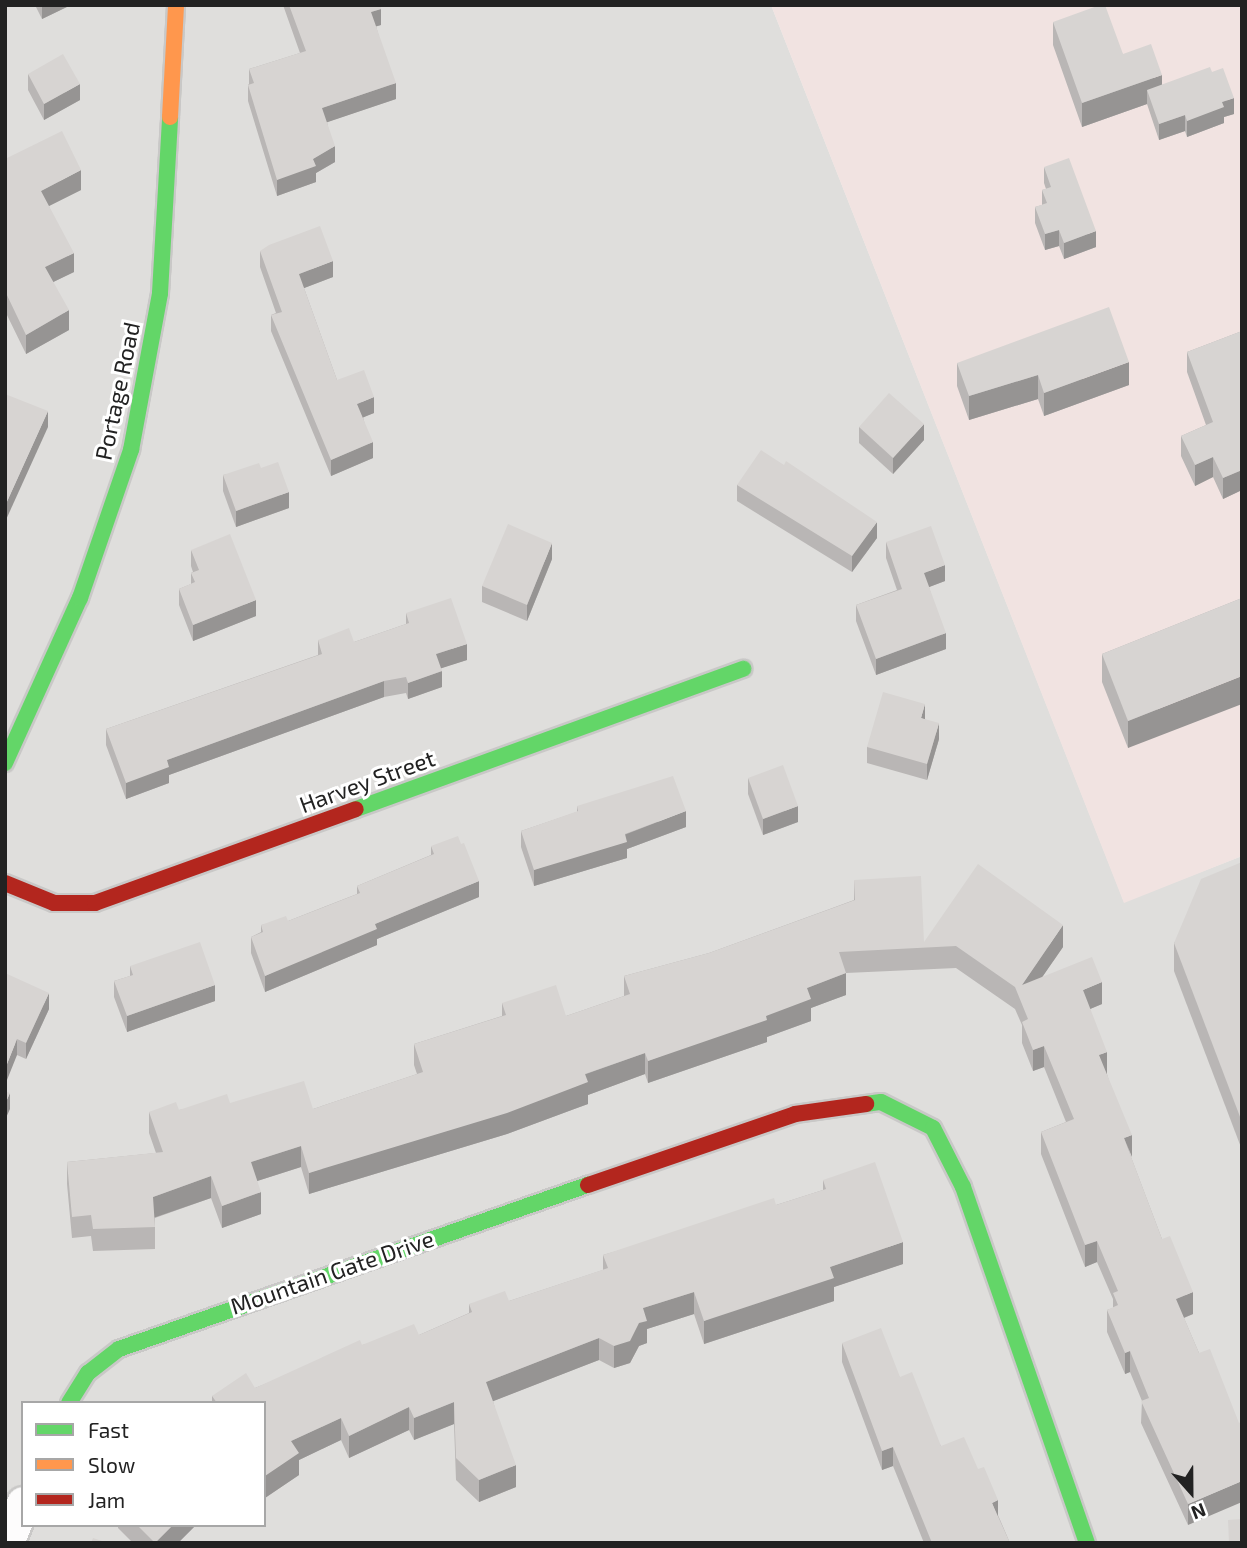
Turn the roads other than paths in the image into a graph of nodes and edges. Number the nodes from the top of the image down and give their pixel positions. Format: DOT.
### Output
graph roads {
  1 [pos="176,5"];
  2 [pos="743,669"];
  3 [pos="5,763"];
  4 [pos="5,883"];
  5 [pos="70,1401"];
  6 [pos="21,1508"];
  7 [pos="7,1543"];
  8 [pos="1087,1543"];
  1 -- 3 [label="street, Portage Road"];
  2 -- 4 [label="street, Harvey Street"];
  5 -- 8 [label="street, Mountain Gate Drive"];
  6 -- 7 [label="street"];
}
